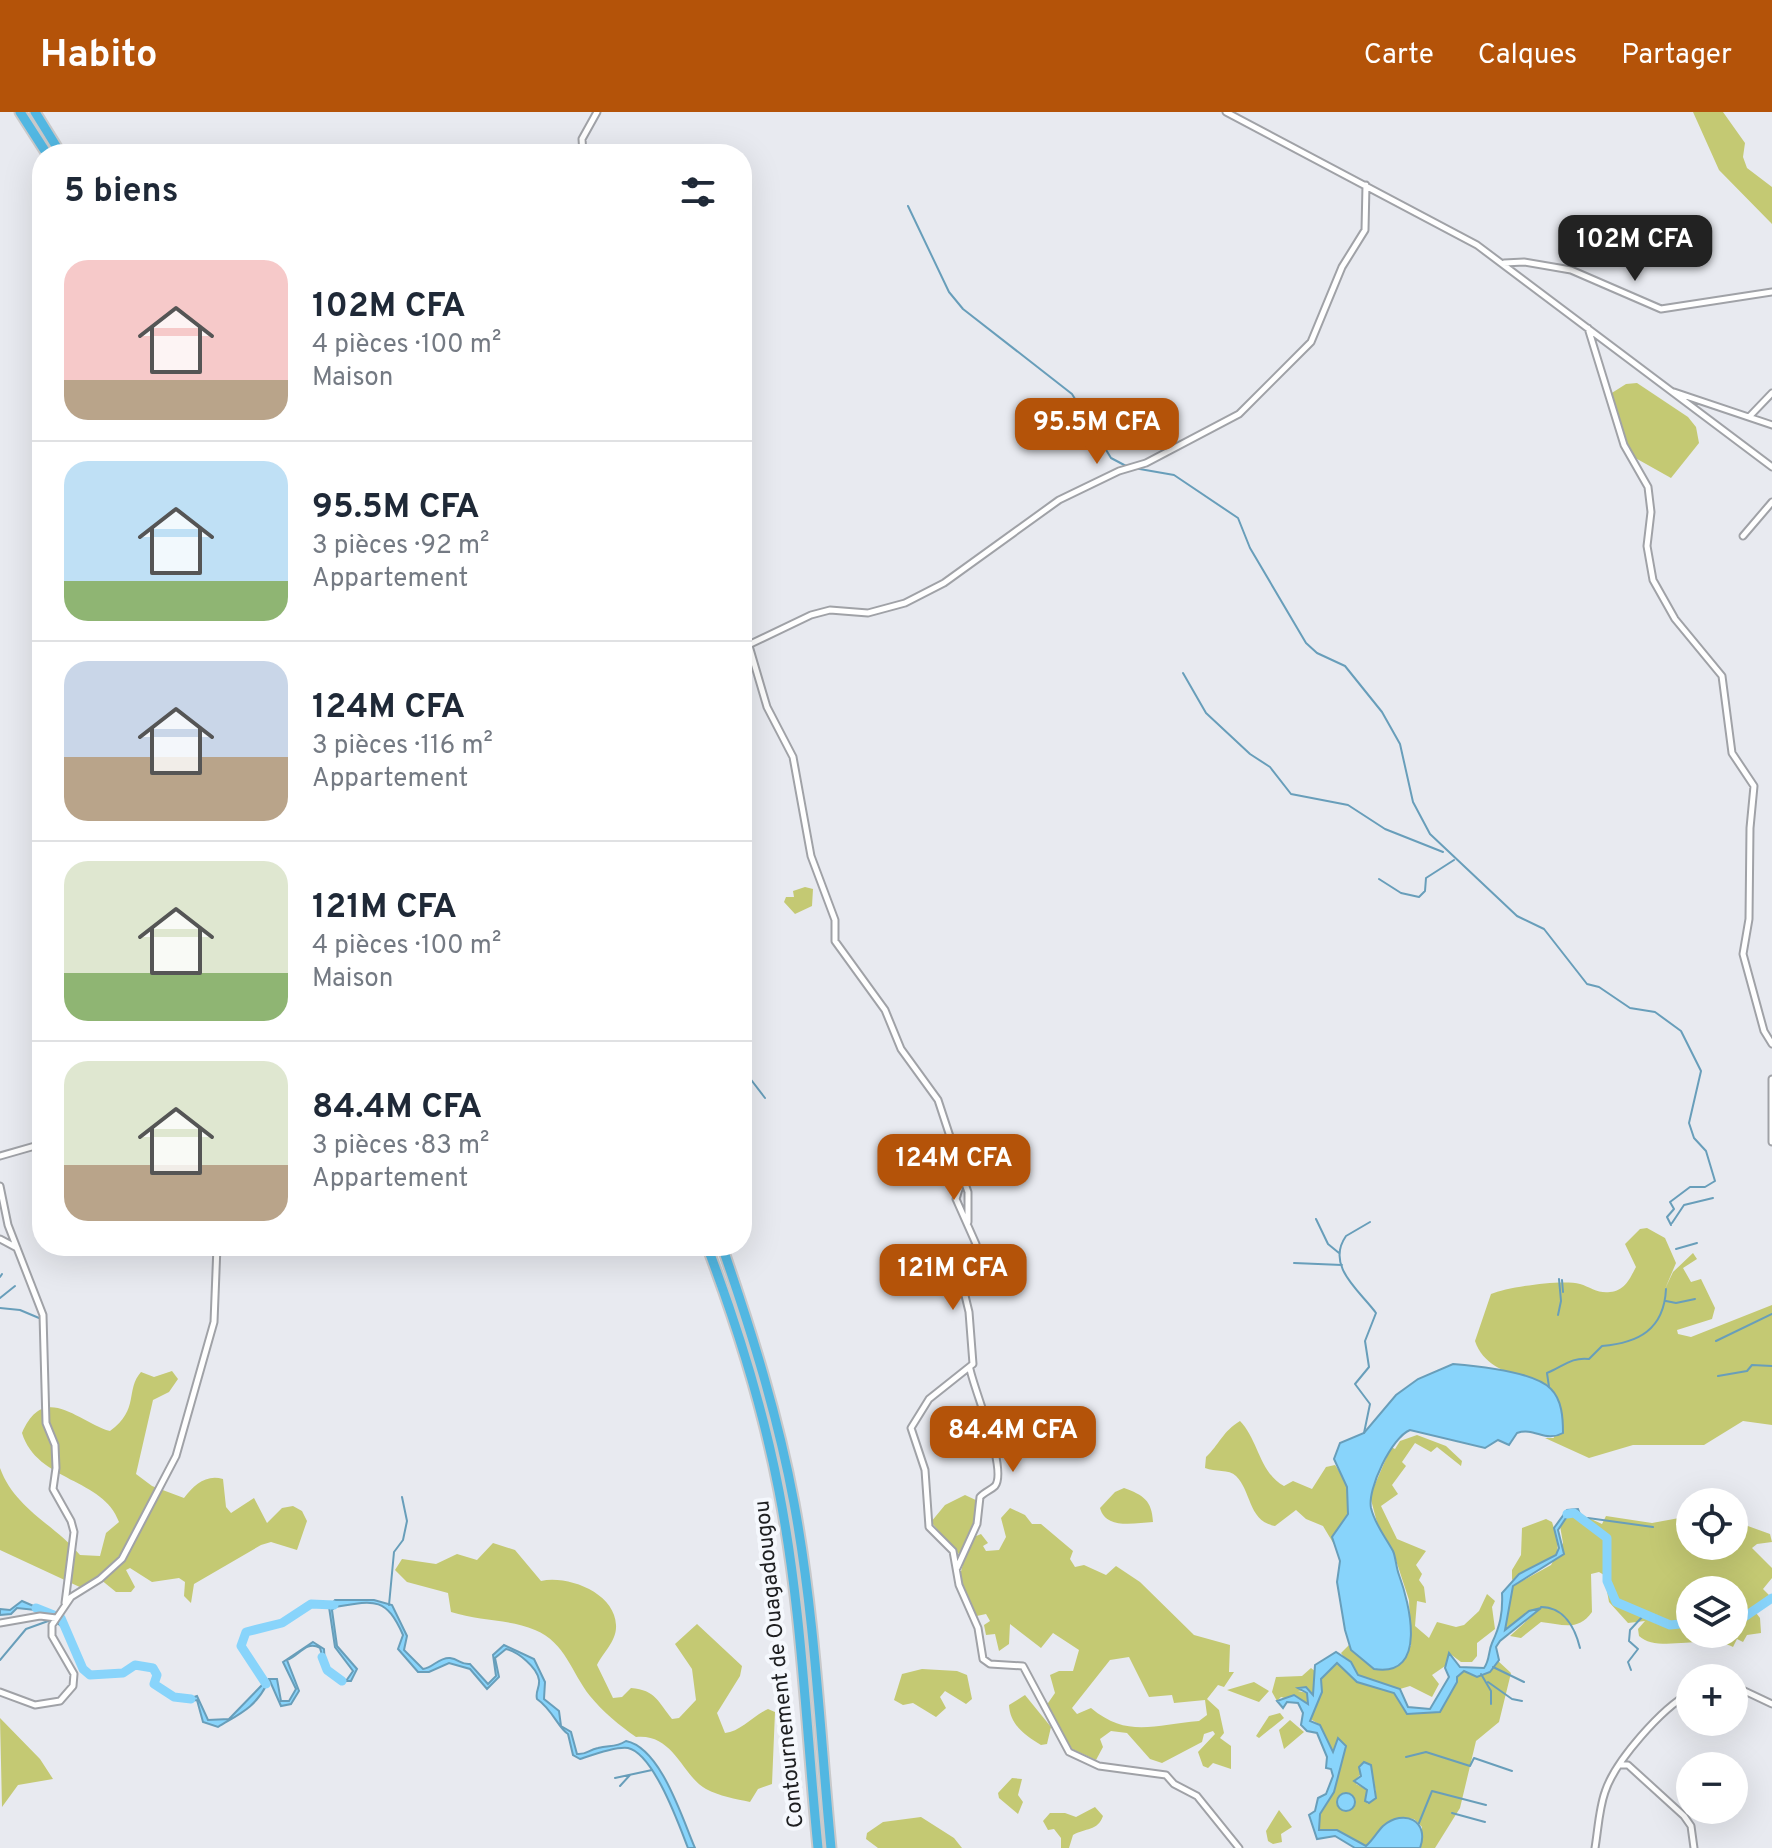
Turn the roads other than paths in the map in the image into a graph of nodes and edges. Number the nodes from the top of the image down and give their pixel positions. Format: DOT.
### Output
graph roads {
  1 [pos="20,112"];
  2 [pos="35,112"];
  3 [pos="597,112"];
  4 [pos="1226,112"];
  5 [pos="41,144"];
  6 [pos="55,144"];
  7 [pos="582,144"];
  8 [pos="1366,185"];
  9 [pos="1504,263"];
  10 [pos="1772,292"];
  11 [pos="1588,328"];
  12 [pos="1669,390"];
  13 [pos="1772,393"];
  14 [pos="1748,418"];
  15 [pos="1772,425"];
  16 [pos="1772,467"];
  17 [pos="1772,502"];
  18 [pos="1743,536"];
  19 [pos="752,644"];
  20 [pos="752,655"];
  21 [pos="1772,1044"];
  22 [pos="1772,1079"];
  23 [pos="1772,1142"];
  24 [pos="32,1147"];
  25 [pos="0,1156"];
  26 [pos="963,1176"];
  27 [pos="0,1186"];
  28 [pos="968,1224"];
  29 [pos="0,1239"];
  30 [pos="17,1248"];
  31 [pos="217,1256"];
  32 [pos="710,1256"];
  33 [pos="725,1256"];
  34 [pos="970,1369"];
  35 [pos="957,1569"];
  36 [pos="65,1604"];
  37 [pos="56,1618"];
  38 [pos="0,1623"];
  39 [pos="0,1692"];
  40 [pos="1748,1693"];
  41 [pos="1676,1702"];
  42 [pos="1772,1704"];
  43 [pos="1620,1765"];
  44 [pos="818,1848"];
  45 [pos="831,1848"];
  46 [pos="1239,1848"];
  47 [pos="1595,1848"];
  48 [pos="1694,1848"];
  1 -- 5 [label="highway"];
  2 -- 6 [label="highway"];
  3 -- 7 [label="street"];
  4 -- 8 [label="street"];
  8 -- 9 [label="street"];
  8 -- 19 [label="street"];
  9 -- 10 [label="street"];
  9 -- 11 [label="street"];
  11 -- 12 [label="street"];
  11 -- 21 [label="street"];
  12 -- 14 [label="street"];
  12 -- 16 [label="street"];
  13 -- 14 [label="street"];
  14 -- 15 [label="street"];
  17 -- 18 [label="street"];
  20 -- 26 [label="street"];
  22 -- 23 [label="street"];
  24 -- 25 [label="street"];
  26 -- 28 [label="street"];
  26 -- 28 [label="street"];
  27 -- 30 [label="street"];
  28 -- 34 [label="street"];
  29 -- 30 [label="street"];
  30 -- 36 [label="street"];
  31 -- 36 [label="street"];
  32 -- 44 [label="highway, Contournement de Ouagadougou"];
  33 -- 45 [label="highway, Contournement de Ouagadougou"];
  34 -- 35 [label="street"];
  34 -- 35 [label="street"];
  35 -- 46 [label="street"];
  36 -- 37 [label="street"];
  37 -- 38 [label="street"];
  37 -- 39 [label="street"];
  40 -- 42 [label="street"];
  41 -- 43 [label="street"];
  43 -- 47 [label="street"];
  43 -- 48 [label="street"];
}
